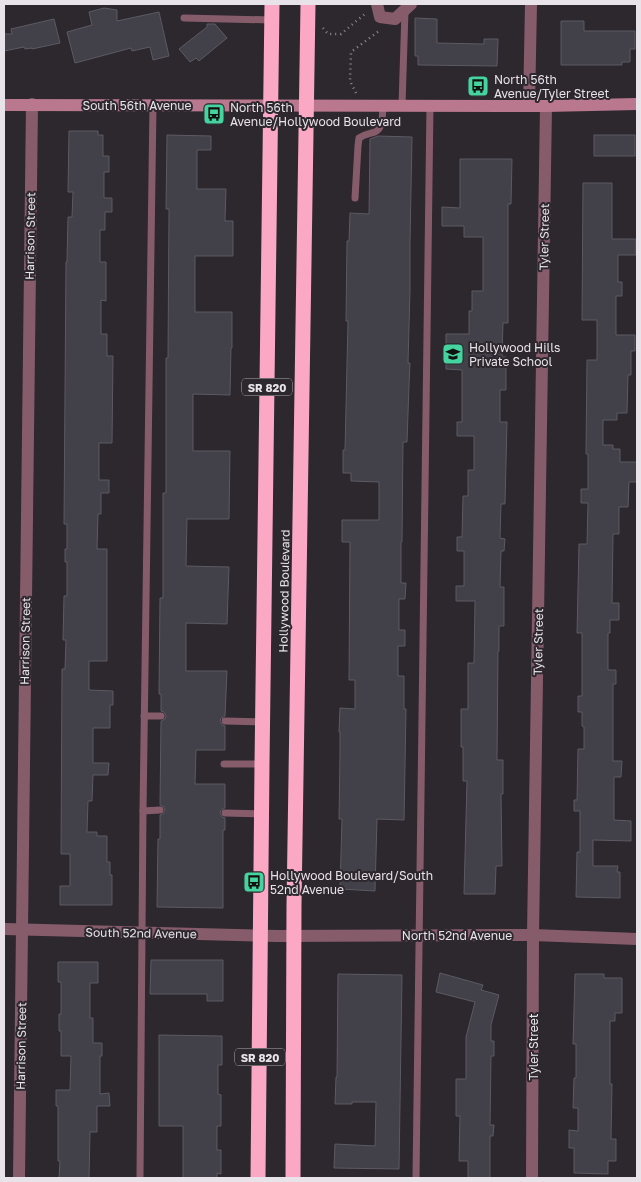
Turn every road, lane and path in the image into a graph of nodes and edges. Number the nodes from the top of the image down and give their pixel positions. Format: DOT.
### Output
graph roads {
  1 [pos="272,4"];
  2 [pos="531,4"];
  3 [pos="408,6"];
  4 [pos="308,7"];
  5 [pos="374,7"];
  6 [pos="184,18"];
  7 [pos="395,19"];
  8 [pos="272,20"];
  9 [pos="32,104"];
  10 [pos="637,104"];
  11 [pos="4,105"];
  12 [pos="153,105"];
  13 [pos="271,105"];
  14 [pos="306,105"];
  15 [pos="363,105"];
  16 [pos="383,105"];
  17 [pos="402,105"];
  18 [pos="430,105"];
  19 [pos="529,106"];
  20 [pos="546,106"];
  21 [pos="355,198"];
  22 [pos="144,716"];
  23 [pos="161,716"];
  24 [pos="225,721"];
  25 [pos="263,722"];
  26 [pos="224,764"];
  27 [pos="262,764"];
  28 [pos="160,810"];
  29 [pos="142,811"];
  30 [pos="225,813"];
  31 [pos="262,814"];
  32 [pos="4,929"];
  33 [pos="22,930"];
  34 [pos="141,933"];
  35 [pos="533,935"];
  36 [pos="261,936"];
  37 [pos="278,936"];
  38 [pos="294,936"];
  39 [pos="418,936"];
  40 [pos="637,939"];
  41 [pos="19,1178"];
  42 [pos="140,1178"];
  43 [pos="258,1178"];
  44 [pos="293,1178"];
  45 [pos="416,1178"];
  46 [pos="532,1178"];
  1 -- 8 [label="highway, Hollywood Boulevard / SR 820"];
  2 -- 19 [label="street"];
  3 -- 7 [label="street"];
  3 -- 17 [label="lane"];
  4 -- 5 [label="path"];
  4 -- 14 [label="highway, Hollywood Boulevard / SR 820"];
  5 -- 7 [label="street"];
  6 -- 8 [label="lane"];
  7 -- 15 [label="path"];
  8 -- 13 [label="highway, Hollywood Boulevard / SR 820"];
  9 -- 11 [label="street, South 56th Avenue"];
  9 -- 12 [label="street, South 56th Avenue"];
  9 -- 33 [label="street, Harrison Street"];
  10 -- 20 [label="street, South 56th Avenue"];
  12 -- 13 [label="street, South 56th Avenue"];
  12 -- 22 [label="lane"];
  13 -- 14 [label="street, South 56th Avenue"];
  13 -- 25 [label="highway, Hollywood Boulevard / SR 820"];
  14 -- 15 [label="street, South 56th Avenue"];
  14 -- 38 [label="highway, Hollywood Boulevard / SR 820"];
  15 -- 16 [label="street, South 56th Avenue"];
  16 -- 17 [label="street, South 56th Avenue"];
  16 -- 21 [label="lane"];
  17 -- 18 [label="street, South 56th Avenue"];
  18 -- 19 [label="street, South 56th Avenue"];
  18 -- 39 [label="lane"];
  19 -- 20 [label="street, South 56th Avenue"];
  20 -- 35 [label="street, Tyler Street"];
  22 -- 23 [label="lane"];
  22 -- 29 [label="lane"];
  24 -- 25 [label="lane"];
  25 -- 27 [label="highway, Hollywood Boulevard / SR 820"];
  26 -- 27 [label="lane"];
  27 -- 31 [label="highway, Hollywood Boulevard / SR 820"];
  28 -- 29 [label="lane"];
  29 -- 34 [label="lane"];
  30 -- 31 [label="lane"];
  31 -- 36 [label="highway, Hollywood Boulevard / SR 820"];
  32 -- 33 [label="street, South 52nd Avenue"];
  33 -- 34 [label="street, South 52nd Avenue"];
  33 -- 41 [label="street, Harrison Street"];
  34 -- 36 [label="street, South 52nd Avenue"];
  34 -- 42 [label="lane"];
  35 -- 39 [label="street, North 52nd Avenue"];
  35 -- 40 [label="street, North 52nd Avenue"];
  35 -- 46 [label="street, Tyler Street"];
  36 -- 37 [label="street, South 52nd Avenue"];
  36 -- 43 [label="highway, Hollywood Boulevard / SR 820"];
  37 -- 38 [label="street, North 52nd Avenue"];
  38 -- 39 [label="street, North 52nd Avenue"];
  38 -- 44 [label="highway, Hollywood Boulevard / SR 820"];
  39 -- 45 [label="lane"];
}
